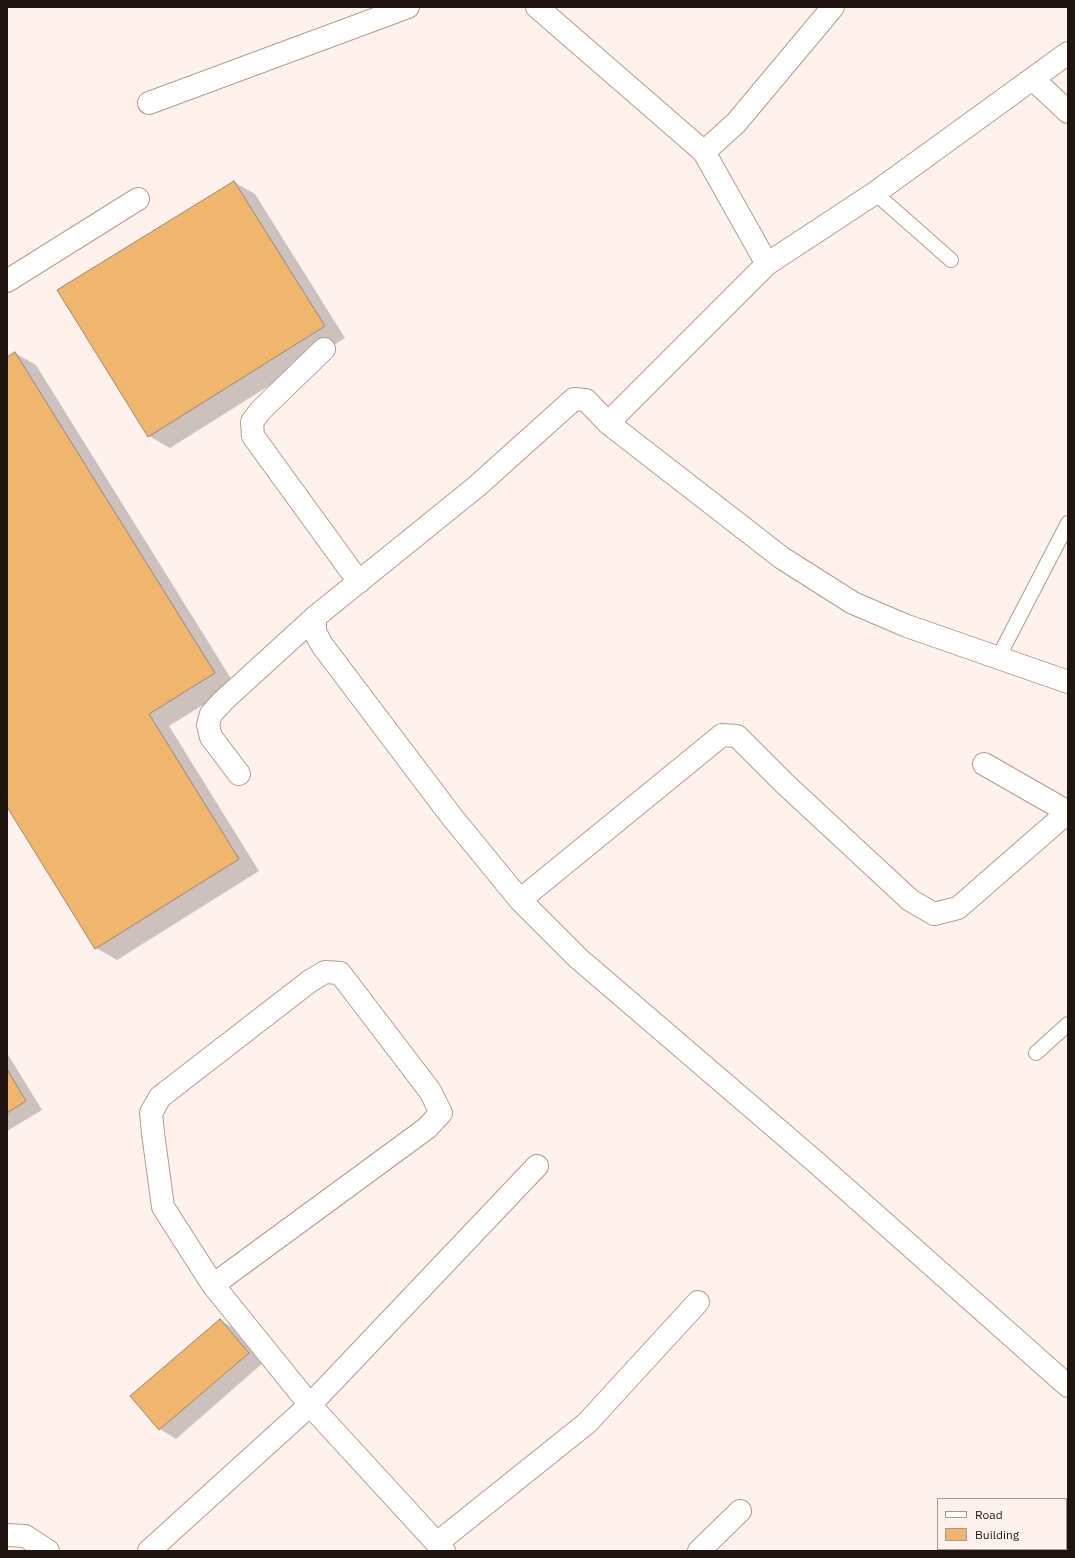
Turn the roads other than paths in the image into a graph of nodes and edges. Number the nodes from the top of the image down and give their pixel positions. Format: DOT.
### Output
graph roads {
  1 [pos="408,7"];
  2 [pos="537,7"];
  3 [pos="833,7"];
  4 [pos="1068,53"];
  5 [pos="1033,79"];
  6 [pos="149,103"];
  7 [pos="1068,112"];
  8 [pos="704,152"];
  9 [pos="876,193"];
  10 [pos="138,199"];
  11 [pos="951,260"];
  12 [pos="767,264"];
  13 [pos="7,281"];
  14 [pos="324,349"];
  15 [pos="608,423"];
  16 [pos="1068,523"];
  17 [pos="359,582"];
  18 [pos="315,617"];
  19 [pos="998,658"];
  20 [pos="1068,682"];
  21 [pos="984,764"];
  22 [pos="239,774"];
  23 [pos="1068,812"];
  24 [pos="520,900"];
  25 [pos="1068,1024"];
  26 [pos="1036,1053"];
  27 [pos="537,1166"];
  28 [pos="213,1285"];
  29 [pos="698,1302"];
  30 [pos="1068,1386"];
  31 [pos="310,1405"];
  32 [pos="740,1511"];
  33 [pos="7,1535"];
  34 [pos="441,1547"];
  35 [pos="48,1551"];
  36 [pos="149,1551"];
  37 [pos="699,1551"];
  1 -- 6 [label="street"];
  2 -- 8 [label="street"];
  3 -- 8 [label="street"];
  4 -- 5 [label="street"];
  5 -- 7 [label="street"];
  5 -- 9 [label="street"];
  8 -- 12 [label="street"];
  9 -- 11 [label="lane"];
  9 -- 12 [label="street"];
  10 -- 13 [label="street"];
  12 -- 15 [label="street"];
  14 -- 17 [label="street"];
  15 -- 17 [label="street"];
  15 -- 19 [label="street"];
  16 -- 19 [label="lane"];
  17 -- 18 [label="street"];
  18 -- 22 [label="street"];
  18 -- 24 [label="street"];
  19 -- 20 [label="street"];
  21 -- 23 [label="street"];
  23 -- 24 [label="street"];
  24 -- 30 [label="street"];
  25 -- 26 [label="lane"];
  27 -- 31 [label="street"];
  28 -- 28 [label="street"];
  28 -- 31 [label="street"];
  29 -- 34 [label="street"];
  31 -- 34 [label="street"];
  31 -- 36 [label="street"];
  32 -- 37 [label="street"];
  33 -- 35 [label="street"];
}
